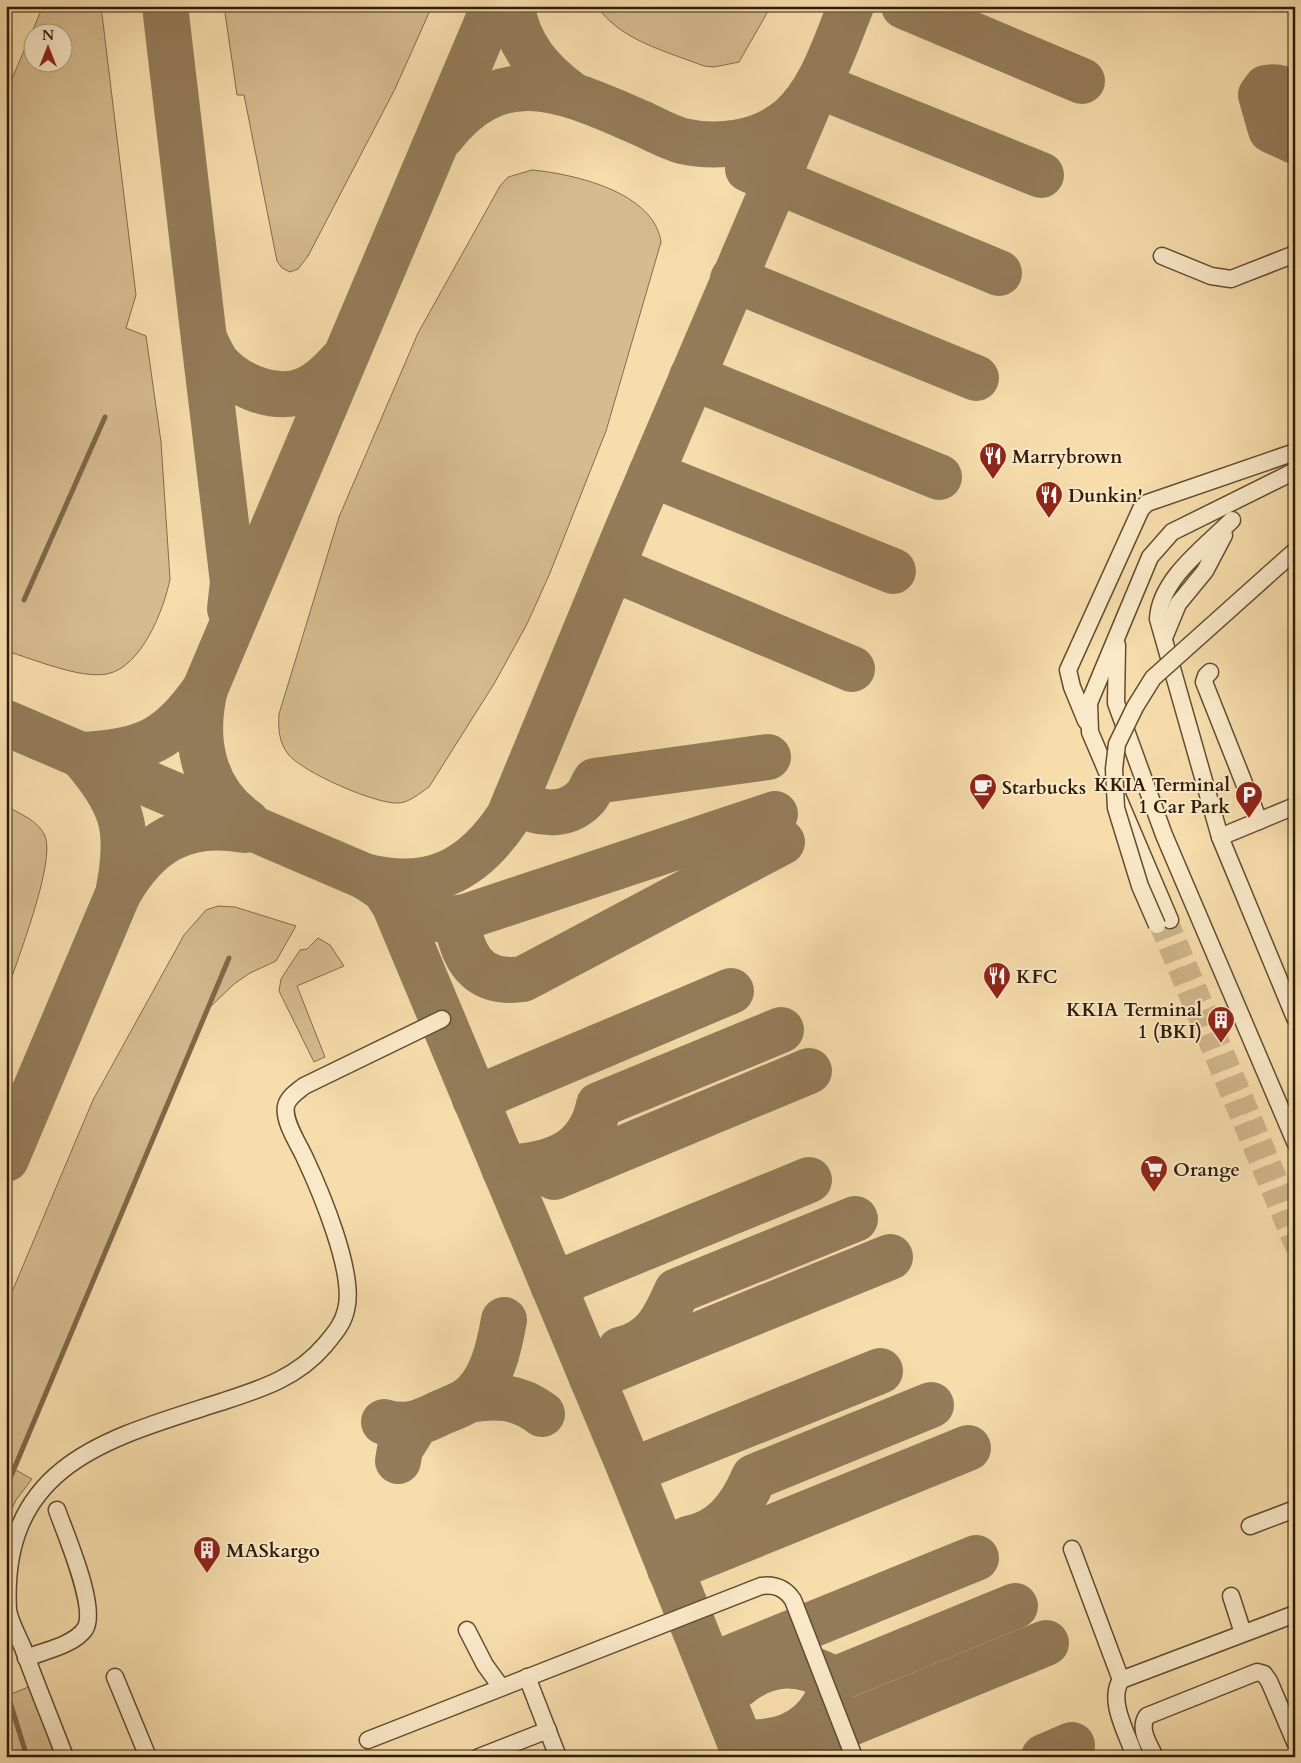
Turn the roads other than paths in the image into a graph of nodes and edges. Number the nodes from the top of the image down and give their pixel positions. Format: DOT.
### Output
graph roads {
  1 [pos="1295,254"];
  2 [pos="1162,256"];
  3 [pos="1295,452"];
  4 [pos="1295,471"];
  5 [pos="1250,494"];
  6 [pos="1295,552"];
  7 [pos="1117,638"];
  8 [pos="1210,672"];
  9 [pos="1090,732"];
  10 [pos="1295,806"];
  11 [pos="1259,821"];
  12 [pos="1220,837"];
  13 [pos="1295,1018"];
  14 [pos="442,1019"];
  15 [pos="1295,1142"];
  16 [pos="1295,1509"];
  17 [pos="57,1510"];
  18 [pos="1250,1526"];
  19 [pos="1072,1549"];
  20 [pos="1231,1596"];
  21 [pos="7,1614"];
  22 [pos="1295,1614"];
  23 [pos="467,1630"];
  24 [pos="1243,1633"];
  25 [pos="26,1658"];
  26 [pos="115,1677"];
  27 [pos="526,1677"];
  28 [pos="1121,1680"];
  29 [pos="501,1687"];
  30 [pos="548,1730"];
  31 [pos="368,1740"];
  32 [pos="1295,1742"];
  33 [pos="65,1757"];
  34 [pos="148,1757"];
  35 [pos="479,1757"];
  36 [pos="558,1757"];
  37 [pos="854,1757"];
  38 [pos="1135,1757"];
  39 [pos="1155,1757"];
  1 -- 2 [label="street"];
  3 -- 9 [label="street"];
  4 -- 5 [label="street"];
  5 -- 7 [label="street"];
  5 -- 12 [label="street"];
  6 -- 9 [label="street, bridge"];
  7 -- 9 [label="street"];
  7 -- 15 [label="street"];
  8 -- 11 [label="street"];
  10 -- 11 [label="street"];
  11 -- 12 [label="street"];
  12 -- 13 [label="street"];
  14 -- 21 [label="street"];
  16 -- 18 [label="street"];
  17 -- 25 [label="street"];
  19 -- 28 [label="street"];
  20 -- 24 [label="street"];
  21 -- 25 [label="street"];
  22 -- 24 [label="street"];
  23 -- 29 [label="street"];
  24 -- 28 [label="street"];
  25 -- 33 [label="street"];
  26 -- 34 [label="street"];
  27 -- 29 [label="street"];
  27 -- 30 [label="street"];
  27 -- 37 [label="street"];
  28 -- 38 [label="street"];
  29 -- 31 [label="street"];
  30 -- 35 [label="street"];
  30 -- 36 [label="street"];
  32 -- 39 [label="street"];
}
